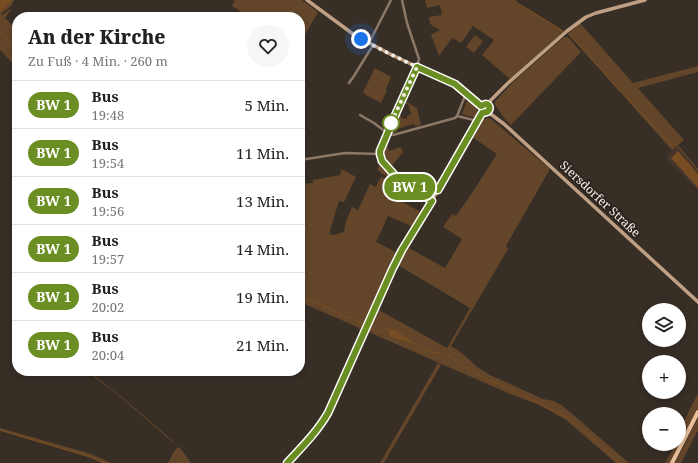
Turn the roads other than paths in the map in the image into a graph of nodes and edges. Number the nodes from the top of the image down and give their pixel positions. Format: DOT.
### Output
graph roads {
  1 [pos="306,0"];
  2 [pos="391,0"];
  3 [pos="402,0"];
  4 [pos="645,0"];
  5 [pos="371,44"];
  6 [pos="417,67"];
  7 [pos="348,83"];
  8 [pos="466,94"];
  9 [pos="487,104"];
  10 [pos="481,106"];
  11 [pos="488,112"];
  12 [pos="482,113"];
  13 [pos="360,115"];
  14 [pos="457,116"];
  15 [pos="478,121"];
  16 [pos="387,133"];
  17 [pos="380,154"];
  18 [pos="305,159"];
  19 [pos="432,201"];
  20 [pos="698,302"];
  21 [pos="698,412"];
  22 [pos="287,463"];
  23 [pos="672,463"];
  1 -- 5 [label="street"];
  2 -- 5 [label="street"];
  3 -- 6 [label="street"];
  4 -- 9 [label="street"];
  5 -- 6 [label="street"];
  5 -- 7 [label="street"];
  6 -- 8 [label="street"];
  6 -- 16 [label="street"];
  8 -- 10 [label="street"];
  8 -- 14 [label="street"];
  9 -- 10 [label="street"];
  9 -- 11 [label="street"];
  10 -- 12 [label="street"];
  11 -- 12 [label="street"];
  11 -- 20 [label="street, Siersdorfer Straße"];
  12 -- 15 [label="street"];
  13 -- 16 [label="street"];
  14 -- 15 [label="street"];
  14 -- 16 [label="street"];
  15 -- 19 [label="street"];
  16 -- 17 [label="street"];
  17 -- 18 [label="street"];
  17 -- 19 [label="street"];
  19 -- 22 [label="street"];
  21 -- 23 [label="main road"];
}
